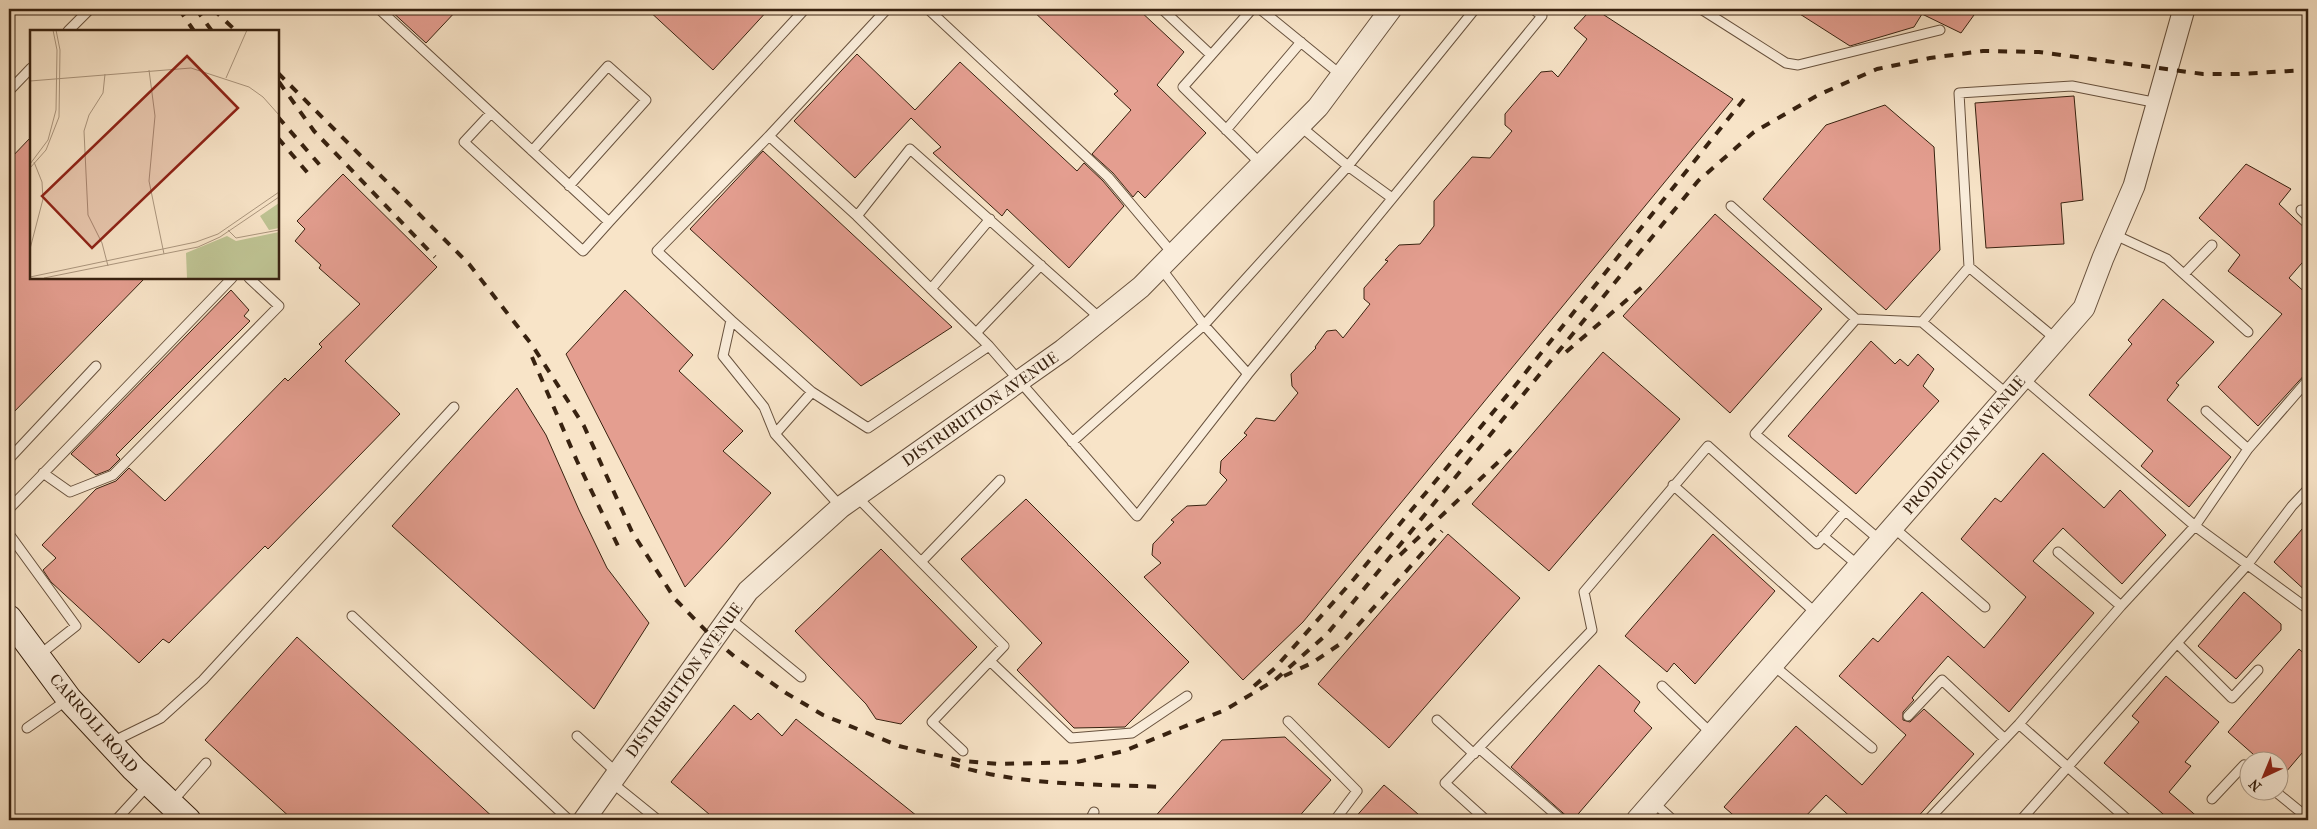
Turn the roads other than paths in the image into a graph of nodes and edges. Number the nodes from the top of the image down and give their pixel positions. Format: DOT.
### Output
graph roads {
  1 [pos="90,9"];
  2 [pos="379,9"];
  3 [pos="805,9"];
  4 [pos="888,9"];
  5 [pos="928,9"];
  6 [pos="1162,9"];
  7 [pos="1252,9"];
  8 [pos="1260,9"];
  9 [pos="1391,9"];
  10 [pos="1475,9"];
  11 [pos="1533,9"];
  12 [pos="1700,9"];
  13 [pos="2184,9"];
  14 [pos="69,30"];
  15 [pos="1940,30"];
  16 [pos="1301,42"];
  17 [pos="1211,55"];
  18 [pos="30,69"];
  19 [pos="1341,76"];
  20 [pos="9,91"];
  21 [pos="2158,103"];
  22 [pos="491,113"];
  23 [pos="1300,125"];
  24 [pos="1226,130"];
  25 [pos="769,136"];
  26 [pos="532,151"];
  27 [pos="1262,164"];
  28 [pos="1348,166"];
  29 [pos="569,186"];
  30 [pos="1392,198"];
  31 [pos="1731,206"];
  32 [pos="2300,210"];
  33 [pos="857,216"];
  34 [pos="2308,216"];
  35 [pos="990,220"];
  36 [pos="609,222"];
  37 [pos="2113,234"];
  38 [pos="2212,245"];
  39 [pos="1166,261"];
  40 [pos="1040,265"];
  41 [pos="1969,266"];
  42 [pos="2184,274"];
  43 [pos="231,279"];
  44 [pos="250,279"];
  45 [pos="931,289"];
  46 [pos="1101,319"];
  47 [pos="1856,319"];
  48 [pos="731,320"];
  49 [pos="1922,322"];
  50 [pos="1204,326"];
  51 [pos="2248,332"];
  52 [pos="976,333"];
  53 [pos="2057,340"];
  54 [pos="989,346"];
  55 [pos="96,366"];
  56 [pos="1248,374"];
  57 [pos="2023,378"];
  58 [pos="2308,380"];
  59 [pos="1019,381"];
  60 [pos="812,392"];
  61 [pos="2008,395"];
  62 [pos="454,406"];
  63 [pos="2206,411"];
  64 [pos="775,434"];
  65 [pos="1072,442"];
  66 [pos="2248,449"];
  67 [pos="9,459"];
  68 [pos="43,473"];
  69 [pos="1000,480"];
  70 [pos="1673,485"];
  71 [pos="2308,489"];
  72 [pos="849,501"];
  73 [pos="9,509"];
  74 [pos="1845,511"];
  75 [pos="2195,526"];
  76 [pos="9,534"];
  77 [pos="1887,534"];
  78 [pos="1823,536"];
  79 [pos="2058,552"];
  80 [pos="921,562"];
  81 [pos="2248,564"];
  82 [pos="1859,566"];
  83 [pos="2121,606"];
  84 [pos="1985,607"];
  85 [pos="2308,609"];
  86 [pos="1817,614"];
  87 [pos="352,616"];
  88 [pos="9,618"];
  89 [pos="728,618"];
  90 [pos="2177,643"];
  91 [pos="38,656"];
  92 [pos="990,661"];
  93 [pos="1773,665"];
  94 [pos="2258,670"];
  95 [pos="801,678"];
  96 [pos="1662,686"];
  97 [pos="1187,696"];
  98 [pos="69,698"];
  99 [pos="1908,716"];
  100 [pos="1437,720"];
  101 [pos="1288,721"];
  102 [pos="2019,724"];
  103 [pos="27,728"];
  104 [pos="1712,734"];
  105 [pos="577,736"];
  106 [pos="2005,739"];
  107 [pos="110,743"];
  108 [pos="1872,748"];
  109 [pos="963,751"];
  110 [pos="1476,751"];
  111 [pos="206,763"];
  112 [pos="2069,767"];
  113 [pos="2240,769"];
  114 [pos="614,777"];
  115 [pos="149,784"];
  116 [pos="2212,799"];
  117 [pos="1653,802"];
  118 [pos="2287,802"];
  119 [pos="179,812"];
  120 [pos="116,820"];
  121 [pos="569,820"];
  122 [pos="584,820"];
  123 [pos="658,820"];
  124 [pos="1335,820"];
  125 [pos="1486,820"];
  126 [pos="1562,820"];
  127 [pos="1637,820"];
  128 [pos="1673,820"];
  129 [pos="1928,820"];
  130 [pos="2021,820"];
  131 [pos="2128,820"];
  132 [pos="2308,820"];
  1 -- 14 [label="lane"];
  2 -- 22 [label="lane"];
  3 -- 36 [label="lane"];
  4 -- 25 [label="lane"];
  5 -- 39 [label="lane"];
  6 -- 17 [label="lane"];
  7 -- 17 [label="lane"];
  8 -- 16 [label="lane"];
  9 -- 19 [label="street, DISTRIBUTION AVENUE"];
  10 -- 28 [label="lane"];
  11 -- 30 [label="lane"];
  12 -- 15 [label="lane"];
  13 -- 21 [label="street, PRODUCTION AVENUE"];
  16 -- 19 [label="lane"];
  16 -- 24 [label="lane"];
  17 -- 24 [label="lane"];
  18 -- 20 [label="lane"];
  19 -- 23 [label="street, DISTRIBUTION AVENUE"];
  21 -- 37 [label="street, PRODUCTION AVENUE"];
  21 -- 41 [label="lane"];
  22 -- 26 [label="lane"];
  22 -- 36 [label="lane"];
  23 -- 27 [label="street, DISTRIBUTION AVENUE"];
  23 -- 28 [label="lane"];
  24 -- 27 [label="lane"];
  25 -- 33 [label="lane"];
  25 -- 48 [label="lane"];
  26 -- 29 [label="lane"];
  26 -- 29 [label="lane"];
  27 -- 39 [label="street, DISTRIBUTION AVENUE"];
  28 -- 30 [label="lane"];
  28 -- 50 [label="lane"];
  29 -- 36 [label="lane"];
  30 -- 56 [label="lane"];
  31 -- 47 [label="lane"];
  32 -- 34 [label="lane"];
  33 -- 35 [label="lane"];
  33 -- 45 [label="lane"];
  35 -- 40 [label="lane"];
  35 -- 45 [label="lane"];
  37 -- 42 [label="lane"];
  37 -- 53 [label="street, PRODUCTION AVENUE"];
  38 -- 42 [label="lane"];
  39 -- 46 [label="street, DISTRIBUTION AVENUE"];
  39 -- 50 [label="lane"];
  40 -- 46 [label="lane"];
  40 -- 52 [label="lane"];
  41 -- 49 [label="lane"];
  41 -- 53 [label="lane"];
  42 -- 51 [label="lane"];
  43 -- 68 [label="lane"];
  44 -- 68 [label="lane"];
  45 -- 52 [label="lane"];
  46 -- 59 [label="street, DISTRIBUTION AVENUE"];
  47 -- 49 [label="lane"];
  47 -- 74 [label="lane"];
  48 -- 60 [label="lane"];
  48 -- 64 [label="lane"];
  49 -- 61 [label="lane"];
  50 -- 56 [label="lane"];
  50 -- 65 [label="lane"];
  52 -- 54 [label="lane"];
  53 -- 57 [label="street, PRODUCTION AVENUE"];
  54 -- 59 [label="lane"];
  54 -- 60 [label="lane"];
  55 -- 67 [label="lane"];
  56 -- 65 [label="lane"];
  57 -- 61 [label="street, PRODUCTION AVENUE"];
  57 -- 75 [label="lane"];
  58 -- 66 [label="lane"];
  59 -- 65 [label="lane"];
  59 -- 72 [label="street, DISTRIBUTION AVENUE"];
  60 -- 64 [label="lane"];
  61 -- 77 [label="street, PRODUCTION AVENUE"];
  62 -- 107 [label="lane"];
  63 -- 66 [label="lane"];
  64 -- 72 [label="lane"];
  66 -- 75 [label="lane"];
  68 -- 73 [label="lane"];
  69 -- 80 [label="lane"];
  70 -- 78 [label="lane"];
  70 -- 86 [label="lane"];
  70 -- 110 [label="lane"];
  71 -- 81 [label="lane"];
  72 -- 80 [label="lane"];
  72 -- 89 [label="street, DISTRIBUTION AVENUE"];
  74 -- 77 [label="lane"];
  74 -- 78 [label="lane"];
  75 -- 81 [label="lane"];
  75 -- 83 [label="lane"];
  76 -- 91 [label="lane"];
  77 -- 82 [label="street, PRODUCTION AVENUE"];
  77 -- 84 [label="lane"];
  78 -- 82 [label="lane"];
  79 -- 83 [label="lane"];
  80 -- 92 [label="lane"];
  81 -- 85 [label="lane"];
  81 -- 90 [label="lane"];
  82 -- 86 [label="street, PRODUCTION AVENUE"];
  83 -- 102 [label="lane"];
  86 -- 93 [label="street, PRODUCTION AVENUE"];
  87 -- 121 [label="lane"];
  88 -- 91 [label="main road, CARROLL ROAD"];
  89 -- 95 [label="lane"];
  89 -- 114 [label="street, DISTRIBUTION AVENUE"];
  90 -- 94 [label="lane"];
  90 -- 112 [label="lane"];
  91 -- 98 [label="main road, CARROLL ROAD"];
  92 -- 97 [label="lane"];
  92 -- 109 [label="lane"];
  93 -- 104 [label="street, PRODUCTION AVENUE"];
  93 -- 108 [label="lane"];
  96 -- 104 [label="lane"];
  98 -- 103 [label="lane"];
  98 -- 107 [label="main road, CARROLL ROAD"];
  99 -- 106 [label="lane"];
  100 -- 110 [label="lane"];
  101 -- 124 [label="lane"];
  102 -- 106 [label="lane"];
  102 -- 112 [label="lane"];
  104 -- 117 [label="street, PRODUCTION AVENUE"];
  105 -- 114 [label="lane"];
  106 -- 129 [label="lane"];
  107 -- 115 [label="main road, CARROLL ROAD"];
  110 -- 125 [label="lane"];
  110 -- 126 [label="lane"];
  111 -- 119 [label="lane"];
  112 -- 130 [label="lane"];
  112 -- 131 [label="lane"];
  113 -- 116 [label="lane"];
  114 -- 122 [label="street, DISTRIBUTION AVENUE"];
  114 -- 123 [label="lane"];
  115 -- 119 [label="main road, CARROLL ROAD"];
  115 -- 120 [label="lane"];
  117 -- 127 [label="street, PRODUCTION AVENUE"];
  117 -- 128 [label="lane"];
  118 -- 132 [label="lane"];
}
